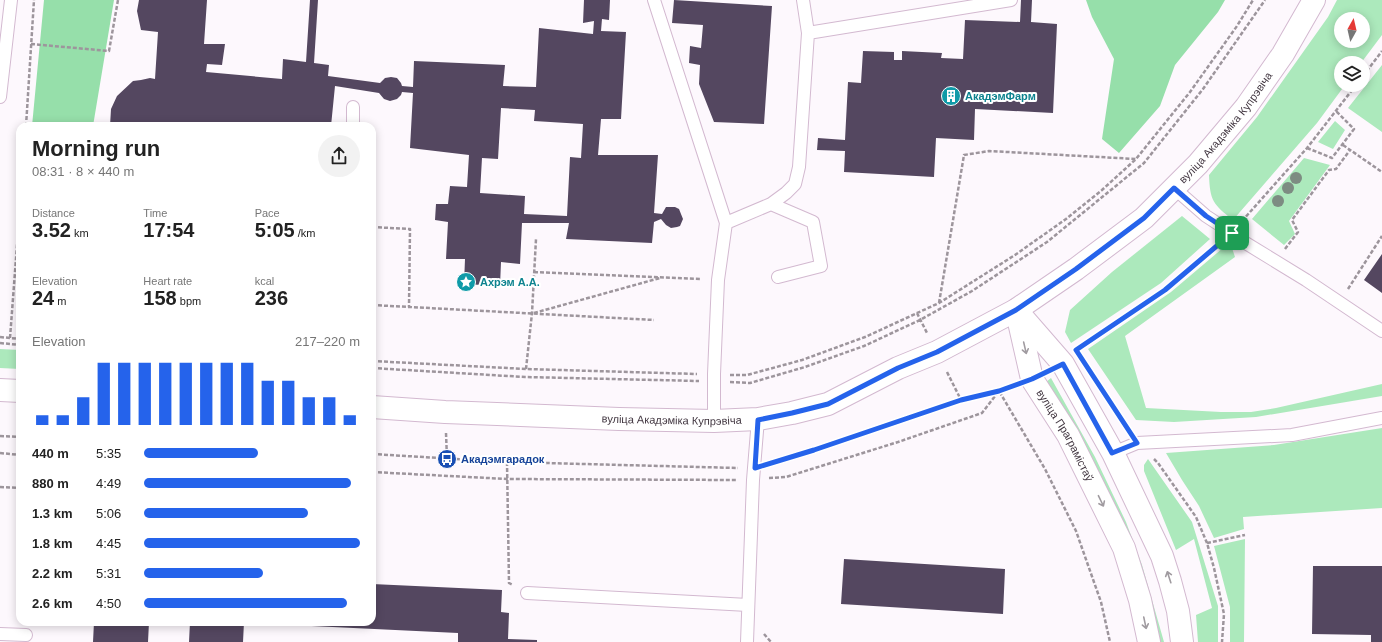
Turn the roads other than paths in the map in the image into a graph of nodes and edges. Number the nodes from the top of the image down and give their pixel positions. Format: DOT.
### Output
graph roads {
  1 [pos="11,0"];
  2 [pos="654,0"];
  3 [pos="803,0"];
  4 [pos="1011,0"];
  5 [pos="1314,0"];
  6 [pos="808,33"];
  7 [pos="0,97"];
  8 [pos="354,107"];
  9 [pos="353,122"];
  10 [pos="1174,188"];
  11 [pos="771,204"];
  12 [pos="726,223"];
  13 [pos="778,277"];
  14 [pos="1016,310"];
  15 [pos="1382,331"];
  16 [pos="0,390"];
  17 [pos="16,391"];
  18 [pos="376,407"];
  19 [pos="1382,418"];
  20 [pos="758,420"];
  21 [pos="714,421"];
  22 [pos="1112,453"];
  23 [pos="527,593"];
  24 [pos="748,605"];
  25 [pos="0,634"];
  26 [pos="26,635"];
  27 [pos="747,642"];
  28 [pos="1149,642"];
  29 [pos="1182,642"];
  1 -- 7 [label="lane"];
  2 -- 12 [label="lane"];
  3 -- 6 [label="lane"];
  4 -- 6 [label="lane"];
  5 -- 10 [label="main road, вуліца Акадэміка Купрэвіча"];
  6 -- 11 [label="lane"];
  8 -- 9 [label="lane"];
  10 -- 14 [label="main road, вуліца Акадэміка Купрэвіча"];
  10 -- 15 [label="lane"];
  11 -- 12 [label="lane"];
  11 -- 13 [label="lane"];
  12 -- 21 [label="lane"];
  14 -- 20 [label="main road, вуліца Акадэміка Купрэвіча"];
  14 -- 22 [label="main road"];
  14 -- 28 [label="main road, вуліца Праграмістаў, one-way"];
  16 -- 17 [label="main road"];
  18 -- 21 [label="main road, вуліца Акадэміка Купрэвіча"];
  19 -- 22 [label="lane"];
  20 -- 21 [label="main road, вуліца Акадэміка Купрэвіча"];
  20 -- 24 [label="lane"];
  29 -- 22 [label="main road, one-way"];
  23 -- 24 [label="lane"];
  24 -- 27 [label="lane"];
  25 -- 26 [label="lane"];
}
